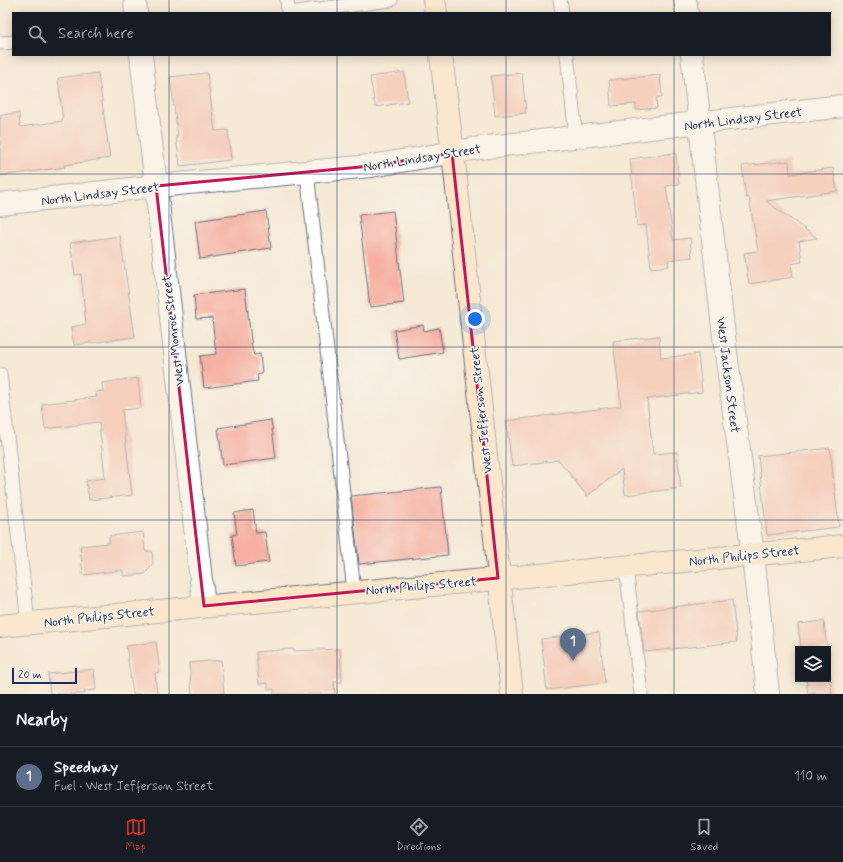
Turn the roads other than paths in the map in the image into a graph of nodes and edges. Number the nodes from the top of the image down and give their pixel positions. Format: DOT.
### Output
graph roads {
  1 [pos="134,0"];
  2 [pos="286,0"];
  3 [pos="391,0"];
  4 [pos="434,0"];
  5 [pos="560,0"];
  6 [pos="685,0"];
  7 [pos="136,12"];
  8 [pos="288,12"];
  9 [pos="296,12"];
  10 [pos="436,12"];
  11 [pos="562,12"];
  12 [pos="687,12"];
  13 [pos="12,42"];
  14 [pos="0,43"];
  15 [pos="141,56"];
  16 [pos="441,56"];
  17 [pos="567,56"];
  18 [pos="692,56"];
  19 [pos="843,106"];
  20 [pos="700,124"];
  21 [pos="576,137"];
  22 [pos="452,153"];
  23 [pos="307,172"];
  24 [pos="156,186"];
  25 [pos="0,204"];
  26 [pos="0,374"];
  27 [pos="843,546"];
  28 [pos="753,555"];
  29 [pos="626,567"];
  30 [pos="498,578"];
  31 [pos="354,591"];
  32 [pos="204,606"];
  33 [pos="28,623"];
  34 [pos="0,626"];
  35 [pos="512,694"];
  36 [pos="641,694"];
  37 [pos="768,694"];
  1 -- 7 [label="street"];
  2 -- 8 [label="lane"];
  3 -- 9 [label="lane"];
  4 -- 10 [label="street"];
  5 -- 11 [label="lane"];
  6 -- 12 [label="street"];
  13 -- 14 [label="lane"];
  15 -- 24 [label="street, West Monroe Street"];
  16 -- 22 [label="street, West Jefferson Street"];
  17 -- 21 [label="lane"];
  18 -- 20 [label="street, West Jackson Street"];
  19 -- 20 [label="street, North Lindsay Street"];
  20 -- 21 [label="street, North Lindsay Street"];
  20 -- 28 [label="street, West Jackson Street"];
  21 -- 22 [label="street, North Lindsay Street"];
  22 -- 23 [label="street, North Lindsay Street"];
  22 -- 30 [label="street, West Jefferson Street"];
  23 -- 24 [label="street, North Lindsay Street"];
  23 -- 31 [label="lane"];
  24 -- 25 [label="street, North Lindsay Street"];
  24 -- 32 [label="street, West Monroe Street"];
  26 -- 33 [label="lane"];
  27 -- 28 [label="street, North Philips Street"];
  28 -- 29 [label="street, North Philips Street"];
  28 -- 37 [label="street, West Jackson Street"];
  29 -- 30 [label="street, North Philips Street"];
  29 -- 36 [label="lane"];
  30 -- 31 [label="street, North Philips Street"];
  30 -- 35 [label="street, West Jefferson Street"];
  31 -- 32 [label="street, North Philips Street"];
  32 -- 33 [label="street, North Philips Street"];
  33 -- 34 [label="street, North Philips Street"];
}
